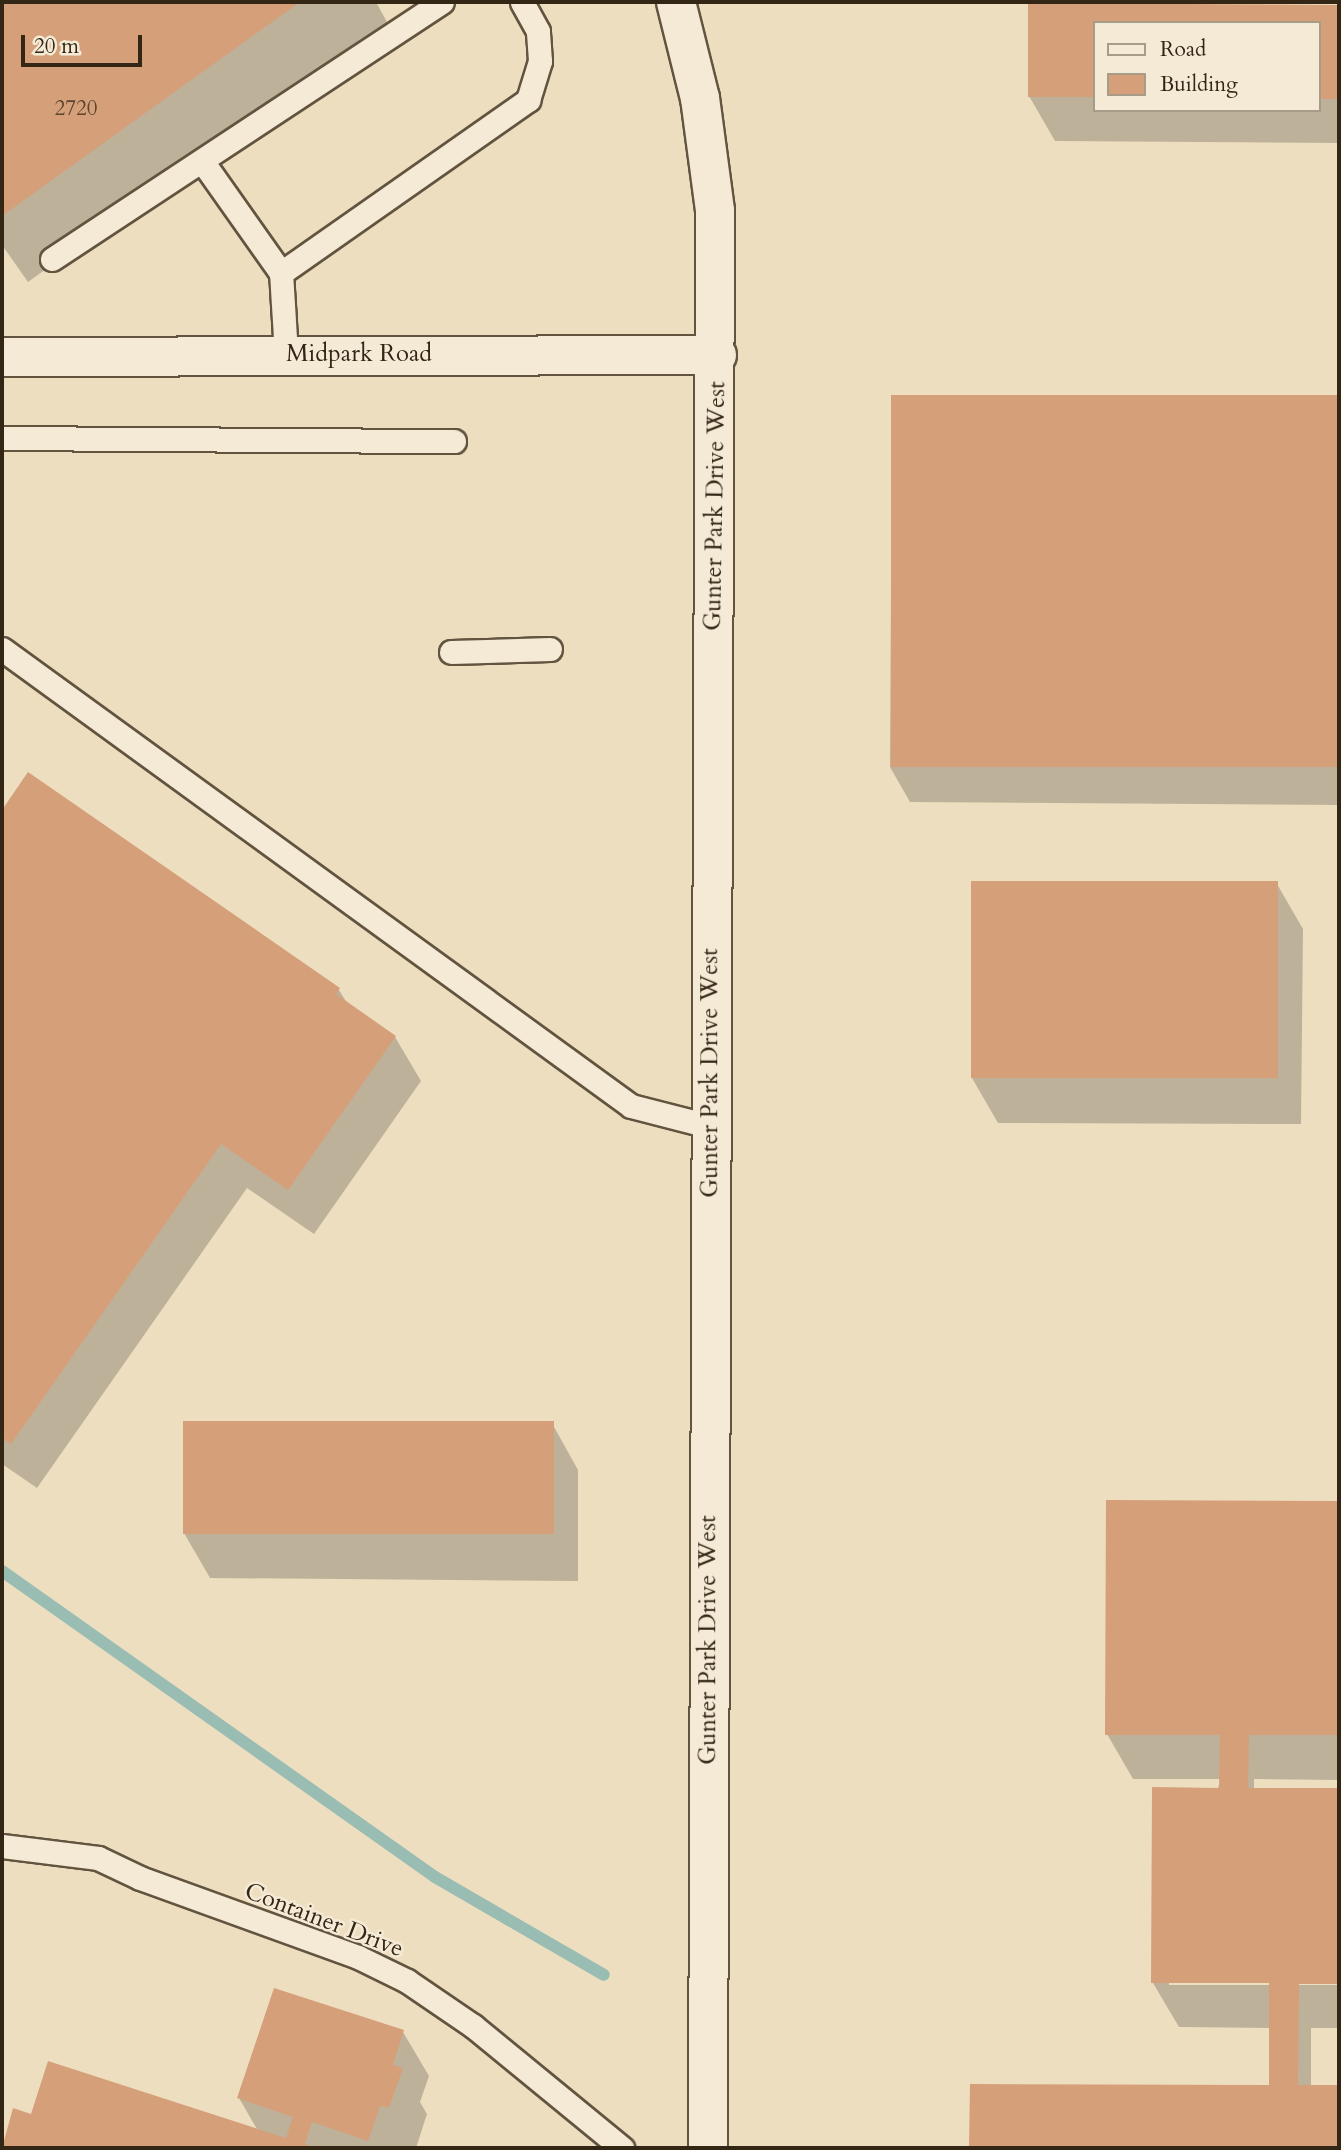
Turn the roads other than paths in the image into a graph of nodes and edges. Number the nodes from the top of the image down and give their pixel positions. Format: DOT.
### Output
graph roads {
  1 [pos="442,2"];
  2 [pos="522,2"];
  3 [pos="676,2"];
  4 [pos="202,161"];
  5 [pos="52,259"];
  6 [pos="281,273"];
  7 [pos="286,354"];
  8 [pos="717,355"];
  9 [pos="2,357"];
  10 [pos="2,438"];
  11 [pos="454,441"];
  12 [pos="2,649"];
  13 [pos="550,649"];
  14 [pos="451,652"];
  15 [pos="709,1126"];
  16 [pos="2,1846"];
  17 [pos="622,2148"];
  18 [pos="708,2148"];
  1 -- 4 [label="lane"];
  2 -- 6 [label="lane"];
  3 -- 8 [label="street, Gunter Park Drive West"];
  4 -- 5 [label="lane"];
  4 -- 6 [label="lane"];
  6 -- 7 [label="lane"];
  7 -- 8 [label="street, Midpark Road"];
  7 -- 9 [label="street, Midpark Road"];
  8 -- 15 [label="street, Gunter Park Drive West"];
  10 -- 11 [label="lane"];
  12 -- 15 [label="lane"];
  13 -- 14 [label="lane"];
  15 -- 18 [label="street, Gunter Park Drive West"];
  16 -- 17 [label="lane, Container Drive"];
}
